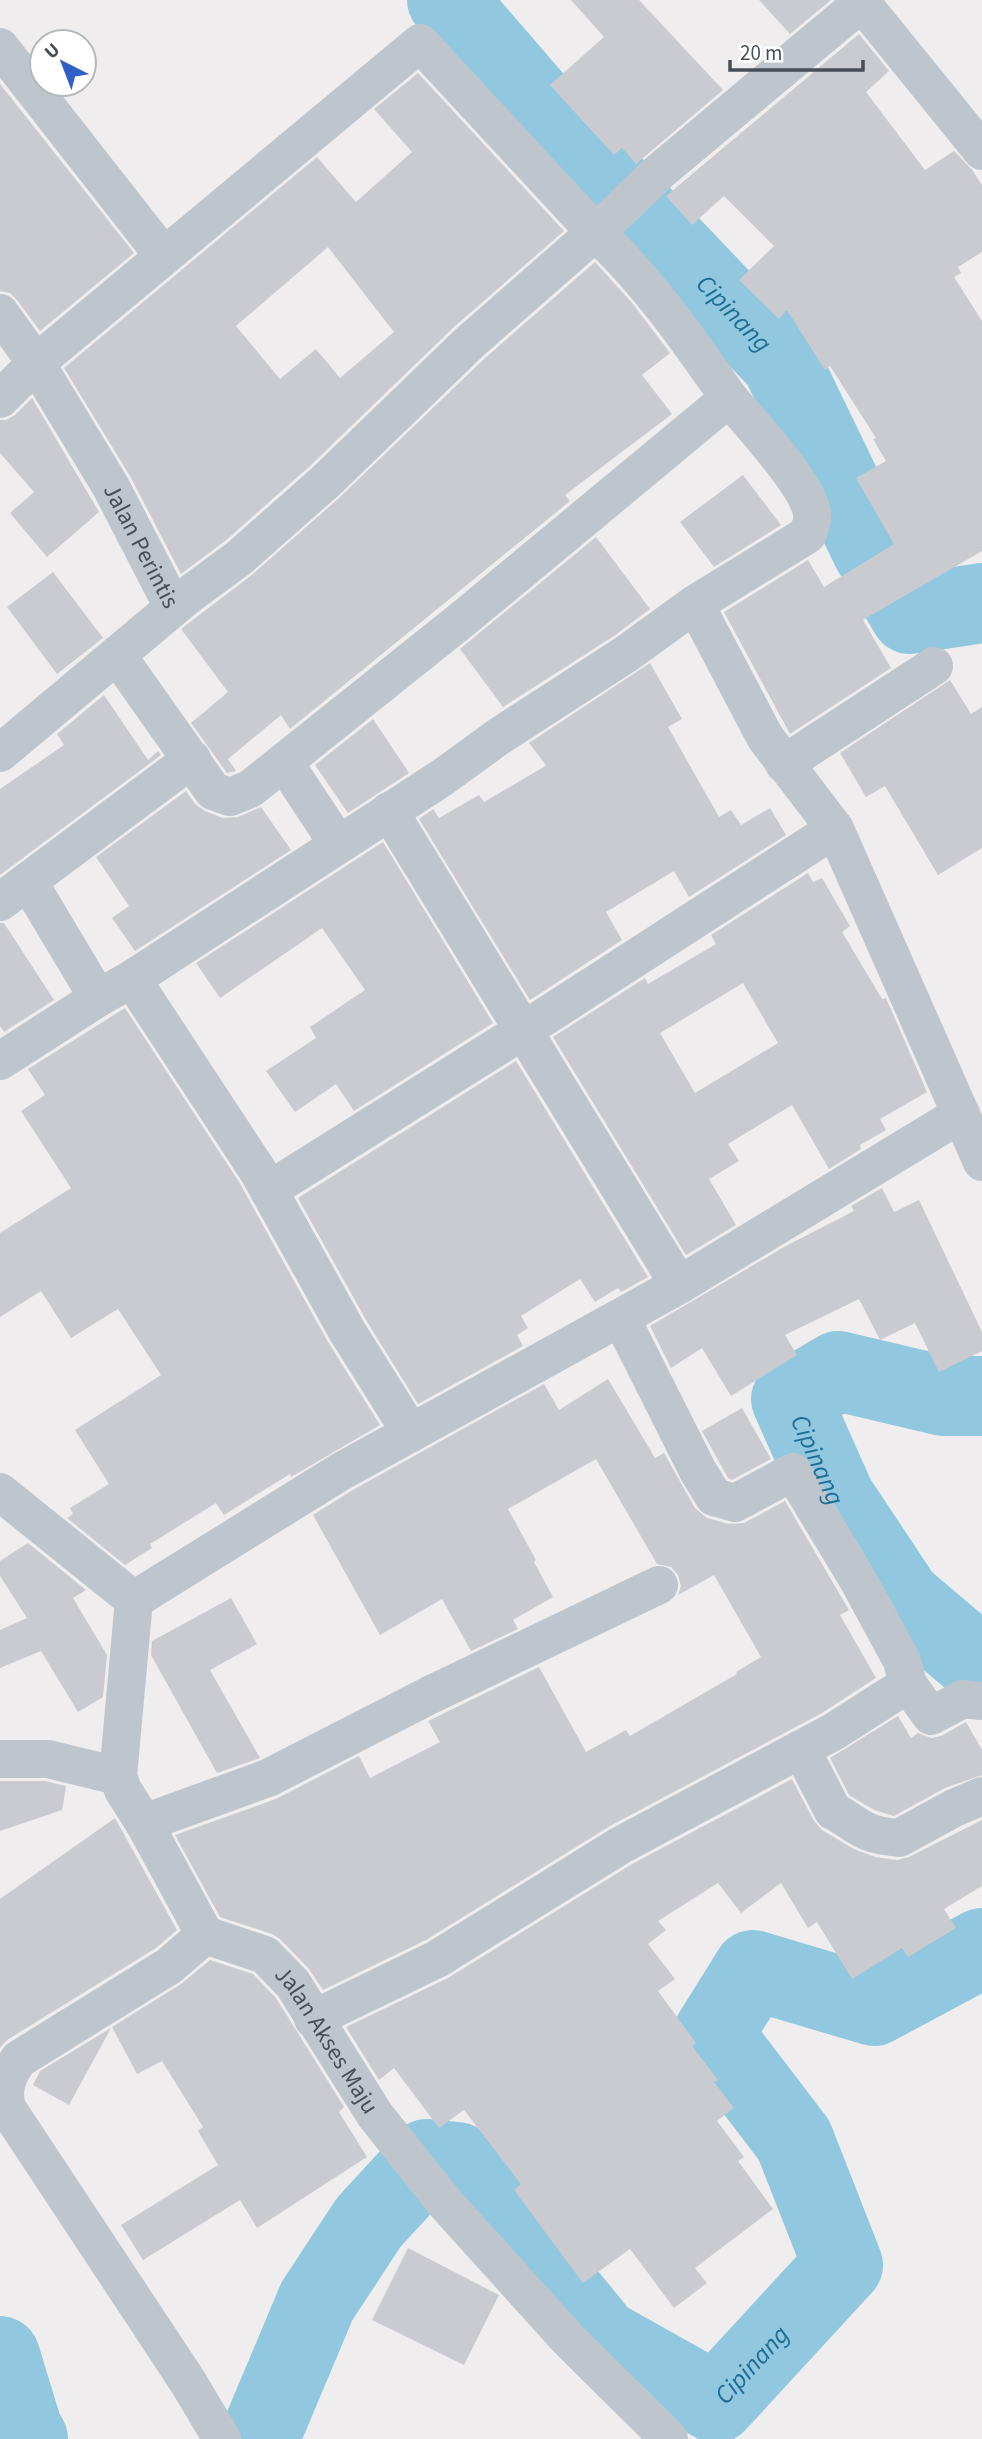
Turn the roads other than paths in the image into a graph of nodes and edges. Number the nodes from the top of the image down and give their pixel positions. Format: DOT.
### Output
graph roads {
  1 [pos="864,2"];
  2 [pos="0,47"];
  3 [pos="982,151"];
  4 [pos="601,227"];
  5 [pos="163,255"];
  6 [pos="0,313"];
  7 [pos="36,363"];
  8 [pos="729,398"];
  9 [pos="0,399"];
  10 [pos="695,604"];
  11 [pos="173,607"];
  12 [pos="117,655"];
  13 [pos="934,666"];
  14 [pos="0,753"];
  15 [pos="192,759"];
  16 [pos="284,762"];
  17 [pos="784,764"];
  18 [pos="389,811"];
  19 [pos="835,829"];
  20 [pos="338,844"];
  21 [pos="14,892"];
  22 [pos="132,979"];
  23 [pos="98,998"];
  24 [pos="524,1030"];
  25 [pos="0,1062"];
  26 [pos="961,1114"];
  27 [pos="982,1162"];
  28 [pos="269,1190"];
  29 [pos="679,1285"];
  30 [pos="621,1318"];
  31 [pos="411,1433"];
  32 [pos="0,1492"];
  33 [pos="659,1585"];
  34 [pos="134,1600"];
  35 [pos="908,1684"];
  36 [pos="982,1701"];
  37 [pos="801,1749"];
  38 [pos="0,1759"];
  39 [pos="118,1776"];
  40 [pos="982,1796"];
  41 [pos="144,1823"];
  42 [pos="205,1935"];
  43 [pos="313,2020"];
  44 [pos="222,2439"];
  45 [pos="668,2439"];
  1 -- 3 [label="street"];
  1 -- 4 [label="street"];
  2 -- 5 [label="street"];
  4 -- 5 [label="street"];
  4 -- 8 [label="street"];
  4 -- 11 [label="street"];
  5 -- 7 [label="street"];
  6 -- 7 [label="street, Jalan Perintis"];
  7 -- 9 [label="street"];
  7 -- 11 [label="street, Jalan Perintis"];
  8 -- 10 [label="street"];
  8 -- 16 [label="street"];
  10 -- 17 [label="street"];
  10 -- 18 [label="street"];
  11 -- 12 [label="street, Jalan Perintis"];
  12 -- 14 [label="street, Jalan Perintis"];
  12 -- 15 [label="street"];
  13 -- 17 [label="street"];
  15 -- 16 [label="street"];
  15 -- 21 [label="street"];
  16 -- 20 [label="street"];
  17 -- 19 [label="street"];
  18 -- 20 [label="street"];
  18 -- 24 [label="street"];
  19 -- 24 [label="street"];
  19 -- 26 [label="street"];
  20 -- 22 [label="street"];
  21 -- 23 [label="street"];
  22 -- 23 [label="street"];
  22 -- 28 [label="street"];
  23 -- 25 [label="street"];
  24 -- 28 [label="street"];
  24 -- 29 [label="street"];
  26 -- 27 [label="street"];
  26 -- 29 [label="street"];
  28 -- 31 [label="street"];
  29 -- 30 [label="street"];
  30 -- 31 [label="street"];
  30 -- 35 [label="street"];
  31 -- 34 [label="street"];
  32 -- 34 [label="street"];
  33 -- 41 [label="street"];
  34 -- 39 [label="street"];
  35 -- 36 [label="street"];
  35 -- 37 [label="street"];
  37 -- 40 [label="street"];
  37 -- 43 [label="street"];
  38 -- 39 [label="street"];
  39 -- 41 [label="street"];
  41 -- 42 [label="street"];
  42 -- 43 [label="street, Jalan Akses Maju"];
  42 -- 44 [label="street"];
  43 -- 45 [label="street, Jalan Akses Maju"];
}
